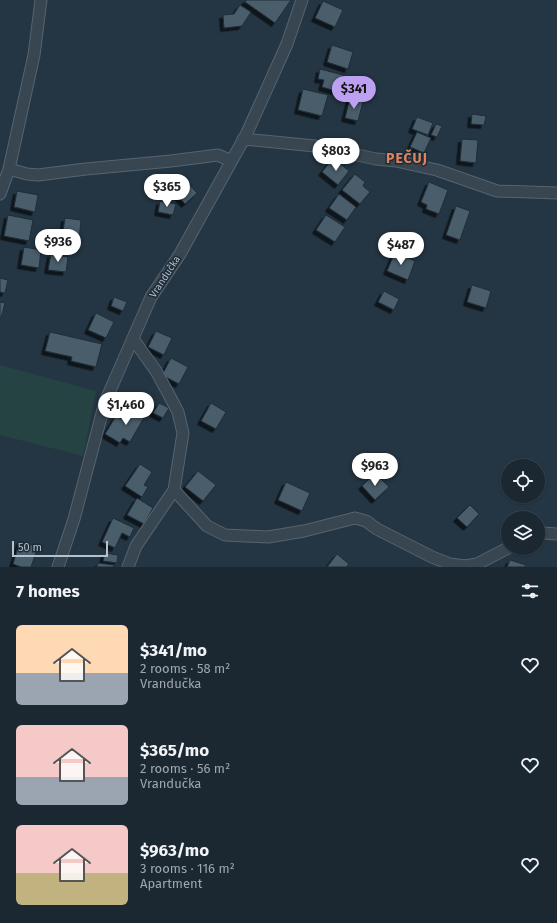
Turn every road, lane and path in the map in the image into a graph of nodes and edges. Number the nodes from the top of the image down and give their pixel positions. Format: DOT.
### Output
graph roads {
  1 [pos="41,0"];
  2 [pos="302,0"];
  3 [pos="243,139"];
  4 [pos="231,161"];
  5 [pos="9,169"];
  6 [pos="557,193"];
  7 [pos="0,194"];
  8 [pos="132,341"];
  9 [pos="174,490"];
  10 [pos="545,532"];
  11 [pos="557,534"];
  12 [pos="501,552"];
  13 [pos="58,567"];
  14 [pos="128,567"];
  1 -- 5 [label="street"];
  2 -- 3 [label="street, Vrandučka"];
  3 -- 4 [label="street, Vrandučka"];
  3 -- 6 [label="street"];
  4 -- 5 [label="street"];
  4 -- 8 [label="street, Vrandučka"];
  5 -- 7 [label="street"];
  8 -- 9 [label="street"];
  8 -- 13 [label="street, Vrandučka"];
  9 -- 12 [label="street"];
  9 -- 14 [label="street"];
  10 -- 11 [label="street"];
}
